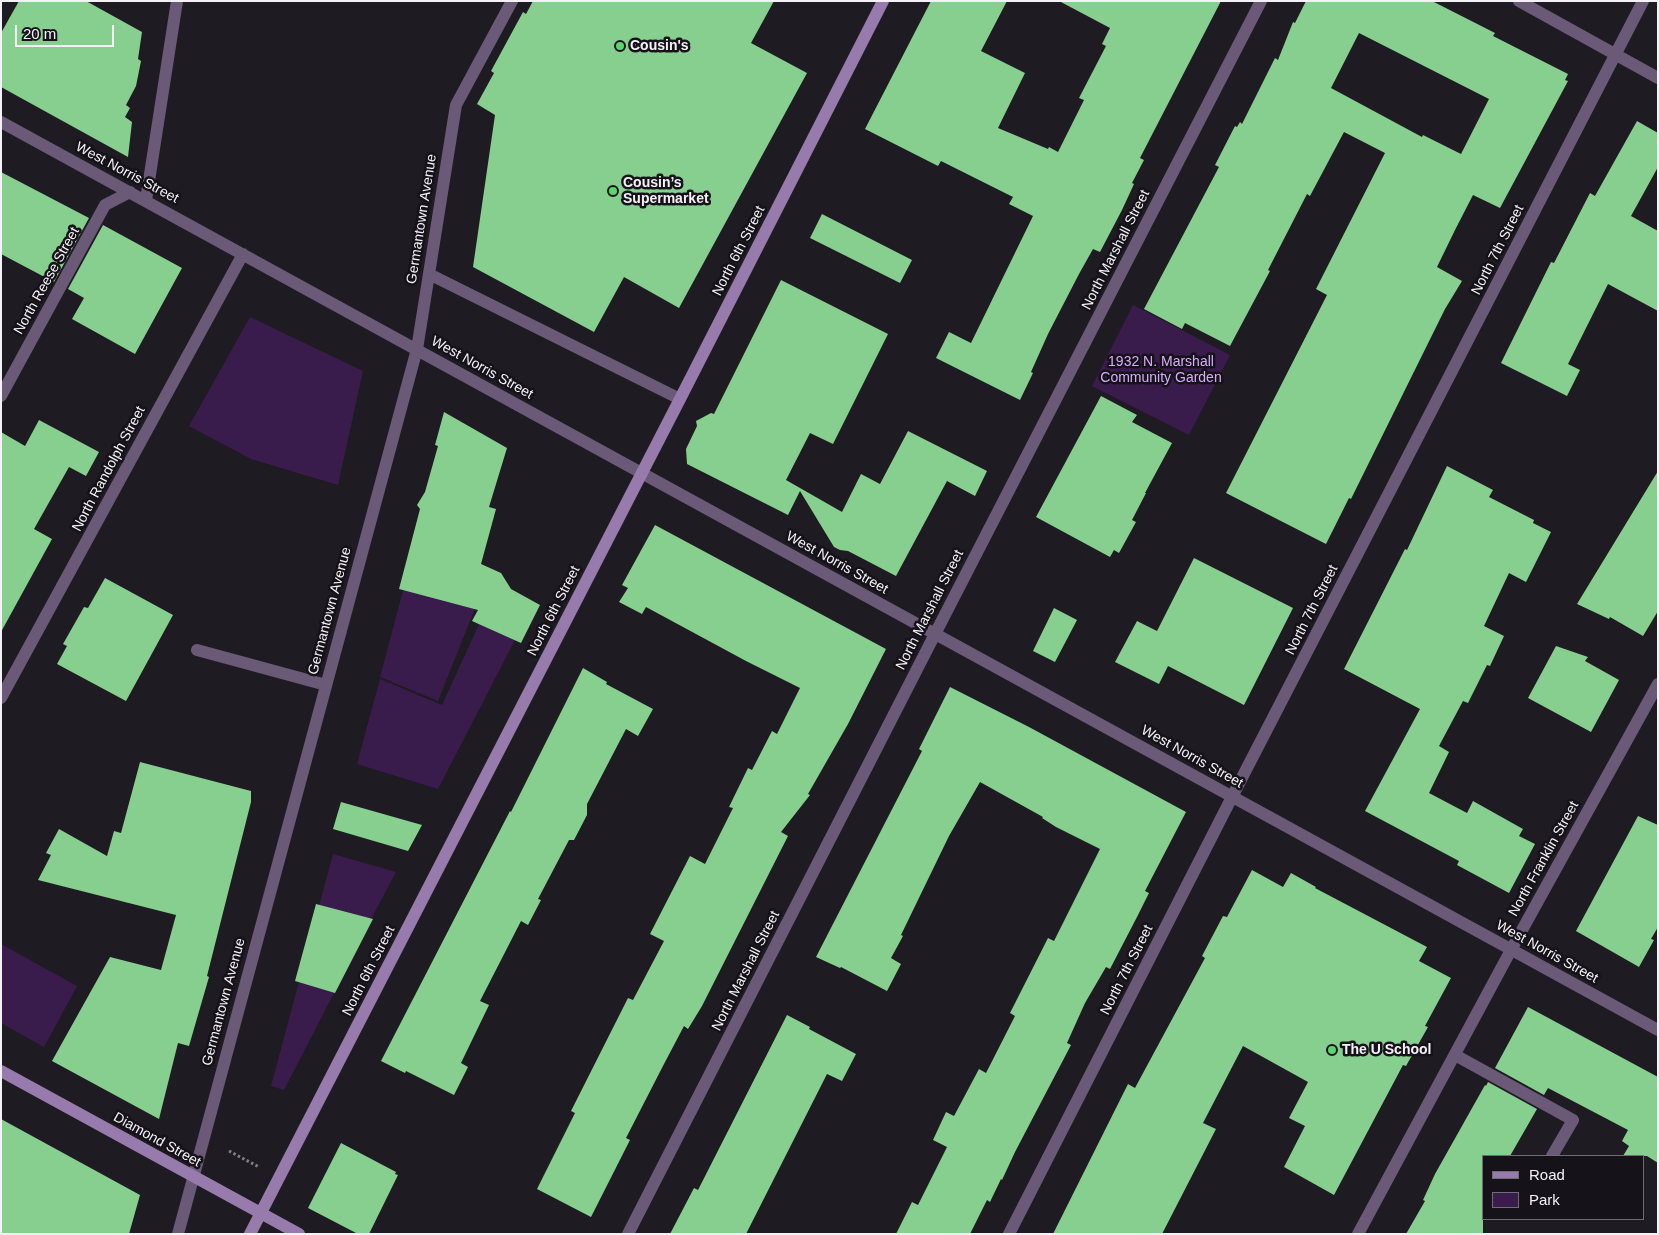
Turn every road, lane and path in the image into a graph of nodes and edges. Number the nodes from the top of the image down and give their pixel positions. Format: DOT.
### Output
graph roads {
  1 [pos="177,1"];
  2 [pos="512,1"];
  3 [pos="883,1"];
  4 [pos="1261,1"];
  5 [pos="1519,1"];
  6 [pos="1644,1"];
  7 [pos="1616,55"];
  8 [pos="1658,78"];
  9 [pos="1,122"];
  10 [pos="130,192"];
  11 [pos="146,200"];
  12 [pos="242,254"];
  13 [pos="429,274"];
  14 [pos="417,349"];
  15 [pos="1,396"];
  16 [pos="680,399"];
  17 [pos="642,473"];
  18 [pos="935,634"];
  19 [pos="196,650"];
  20 [pos="1658,684"];
  21 [pos="326,685"];
  22 [pos="1,698"];
  23 [pos="1232,797"];
  24 [pos="1512,950"];
  25 [pos="1658,1030"];
  26 [pos="1455,1055"];
  27 [pos="1,1071"];
  28 [pos="229,1150"];
  29 [pos="1553,1155"];
  30 [pos="263,1169"];
  31 [pos="193,1177"];
  32 [pos="261,1213"];
  33 [pos="178,1234"];
  34 [pos="250,1234"];
  35 [pos="299,1234"];
  36 [pos="628,1234"];
  37 [pos="1009,1234"];
  38 [pos="1358,1234"];
  1 -- 11 [label="street"];
  2 -- 13 [label="street, Germantown Avenue"];
  3 -- 16 [label="main road, North 6th Street"];
  4 -- 18 [label="street, North Marshall Street"];
  5 -- 7 [label="street"];
  6 -- 7 [label="street, North 7th Street"];
  7 -- 8 [label="street"];
  7 -- 23 [label="street, North 7th Street"];
  9 -- 10 [label="street, West Norris Street"];
  10 -- 11 [label="street, West Norris Street"];
  10 -- 15 [label="street, North Reese Street"];
  11 -- 12 [label="street, West Norris Street"];
  12 -- 14 [label="street, West Norris Street"];
  12 -- 22 [label="street, North Randolph Street"];
  13 -- 14 [label="street, Germantown Avenue"];
  13 -- 16 [label="street"];
  14 -- 17 [label="street, West Norris Street"];
  14 -- 21 [label="street, Germantown Avenue"];
  16 -- 17 [label="main road, North 6th Street"];
  17 -- 18 [label="street, West Norris Street"];
  17 -- 32 [label="main road, North 6th Street"];
  18 -- 23 [label="street, West Norris Street"];
  18 -- 36 [label="street, North Marshall Street"];
  19 -- 21 [label="street"];
  20 -- 24 [label="street, North Franklin Street"];
  21 -- 31 [label="street, Germantown Avenue"];
  23 -- 24 [label="street, West Norris Street"];
  23 -- 37 [label="street, North 7th Street"];
  24 -- 25 [label="street, West Norris Street"];
  24 -- 26 [label="street, North Franklin Street"];
  26 -- 29 [label="street"];
  26 -- 38 [label="street, North Franklin Street"];
  27 -- 31 [label="main road, Diamond Street"];
  28 -- 30 [label="path"];
  31 -- 32 [label="main road, Diamond Street"];
  31 -- 33 [label="street, Germantown Avenue"];
  32 -- 34 [label="main road, North 6th Street"];
  32 -- 35 [label="main road, Diamond Street"];
}
